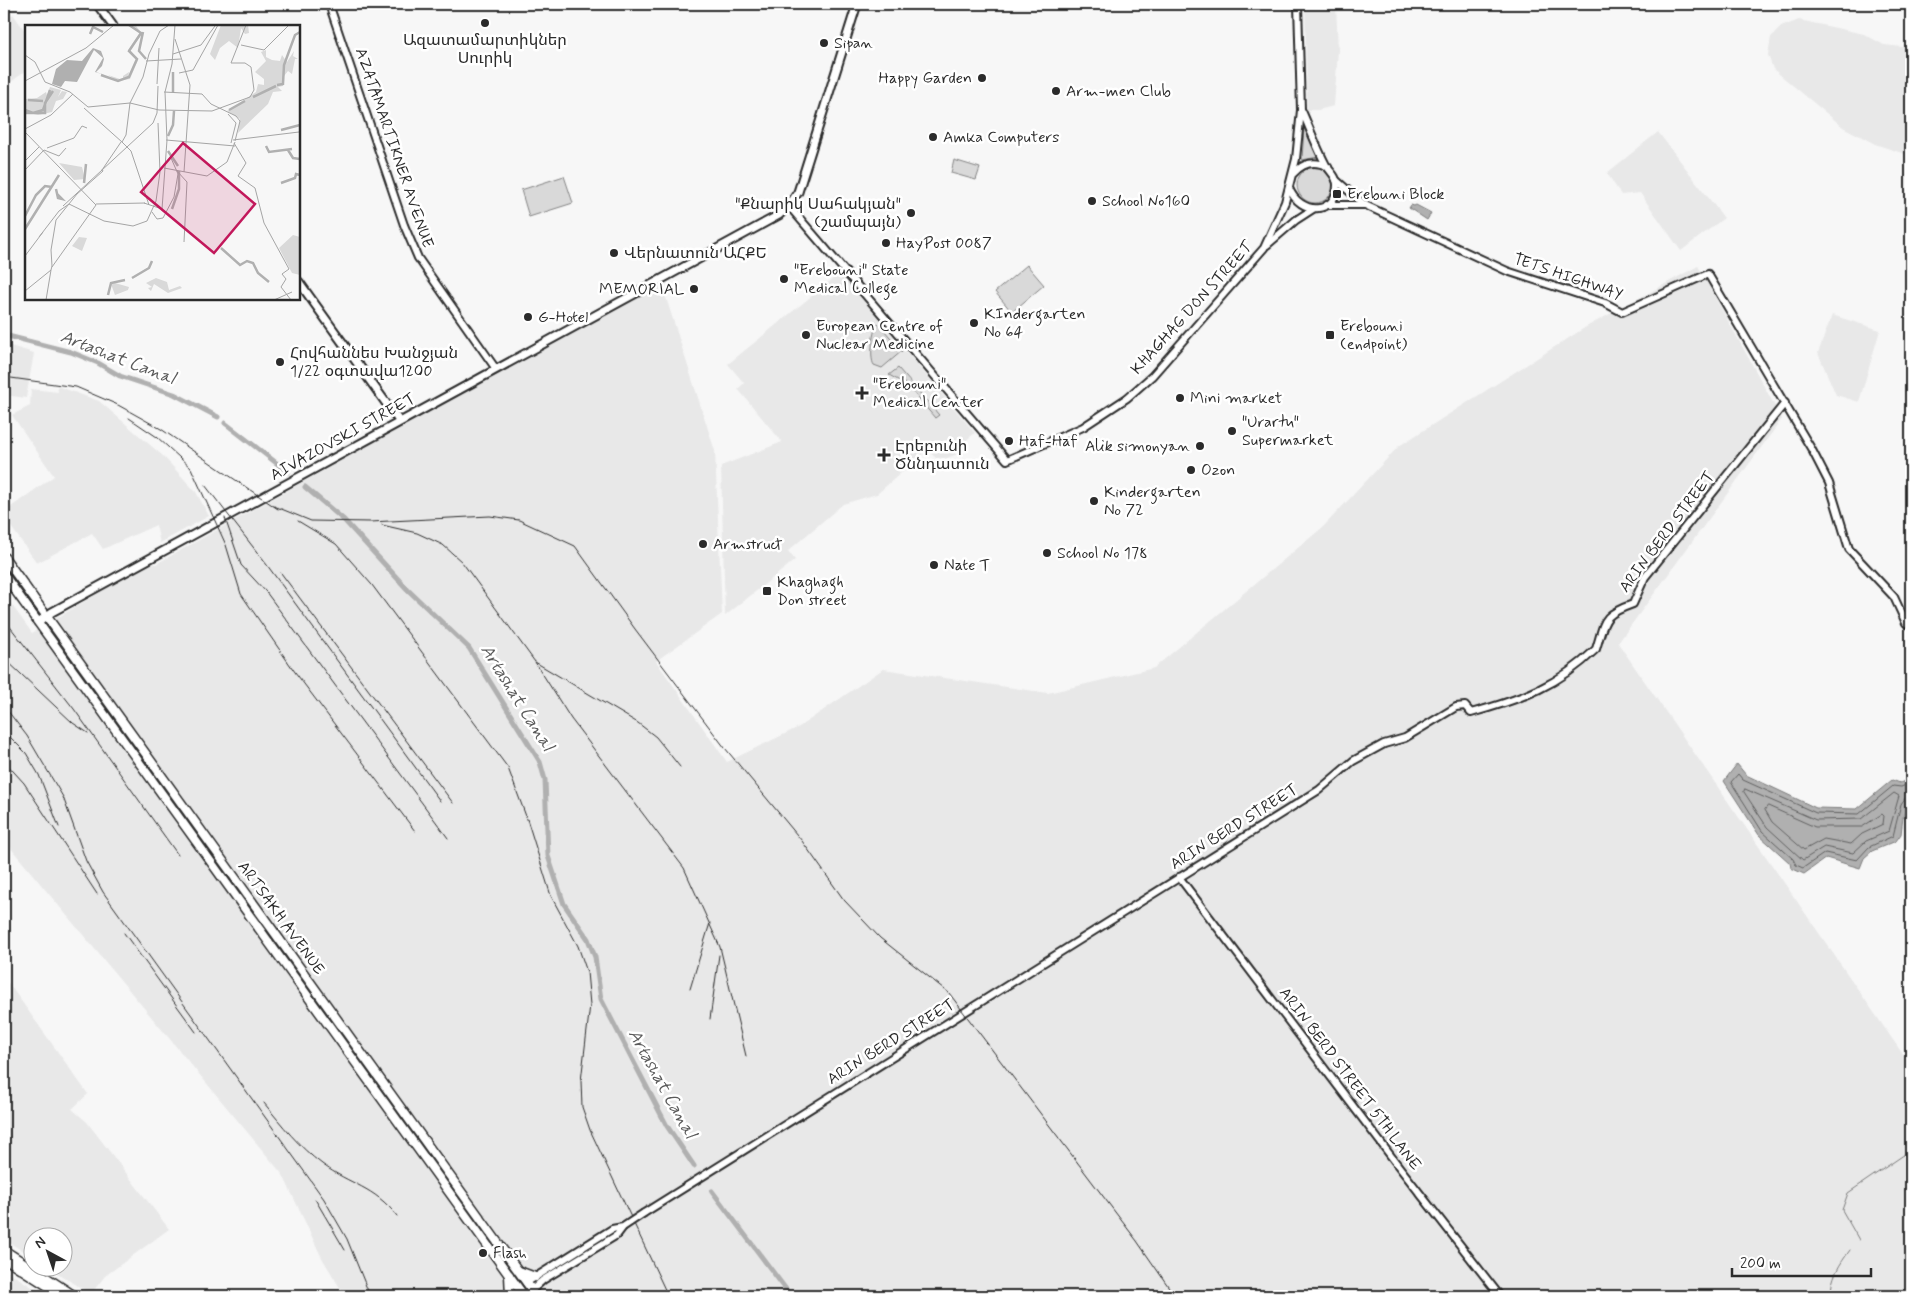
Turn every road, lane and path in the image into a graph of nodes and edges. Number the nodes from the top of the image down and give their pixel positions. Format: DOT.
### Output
graph roads {
  1 [pos="97,4"];
  2 [pos="329,4"];
  3 [pos="857,4"];
  4 [pos="1298,4"];
  5 [pos="112,25"];
  6 [pos="1301,110"];
  7 [pos="1328,167"];
  8 [pos="1294,173"];
  9 [pos="1336,180"];
  10 [pos="1290,188"];
  11 [pos="1327,204"];
  12 [pos="1365,205"];
  13 [pos="789,206"];
  14 [pos="1313,209"];
  15 [pos="1264,248"];
  16 [pos="300,283"];
  17 [pos="496,369"];
  18 [pos="1785,403"];
  19 [pos="399,422"];
  20 [pos="4,556"];
  21 [pos="4,575"];
  22 [pos="46,616"];
  23 [pos="38,622"];
  24 [pos="1911,626"];
  25 [pos="1179,877"];
  26 [pos="623,1227"];
  27 [pos="4,1250"];
  28 [pos="4,1258"];
  29 [pos="515,1268"];
  30 [pos="509,1276"];
  31 [pos="535,1277"];
  32 [pos="526,1283"];
  33 [pos="518,1289"];
  34 [pos="533,1293"];
  35 [pos="63,1296"];
  36 [pos="75,1296"];
  37 [pos="511,1296"];
  38 [pos="524,1296"];
  39 [pos="1500,1296"];
  1 -- 5 [label="main road"];
  2 -- 17 [label="street, AZATAMARTIKNER AVENUE"];
  3 -- 13 [label="main road, AIVAZOVSKI STREET"];
  4 -- 6 [label="street, KHAGHAG DON STREET"];
  6 -- 7 [label="street"];
  6 -- 8 [label="street, KHAGHAG DON STREET"];
  7 -- 8 [label="street"];
  7 -- 9 [label="street"];
  8 -- 10 [label="street, KHAGHAG DON STREET"];
  9 -- 11 [label="street"];
  9 -- 12 [label="street"];
  10 -- 14 [label="street"];
  10 -- 15 [label="street, KHAGHAG DON STREET"];
  11 -- 12 [label="street"];
  11 -- 14 [label="street"];
  12 -- 18 [label="street, TETS HIGHWAY"];
  13 -- 15 [label="street"];
  13 -- 17 [label="main road, AIVAZOVSKI STREET"];
  14 -- 15 [label="street"];
  16 -- 19 [label="main road"];
  17 -- 19 [label="main road, AIVAZOVSKI STREET"];
  18 -- 24 [label="street"];
  18 -- 25 [label="street, ARIN BERD STREET"];
  19 -- 22 [label="main road, AIVAZOVSKI STREET"];
  20 -- 22 [label="main road, ARTSAKH AVENUE"];
  21 -- 23 [label="main road, ARTSAKH AVENUE"];
  22 -- 23 [label="main road, AIVAZOVSKI STREET"];
  22 -- 29 [label="main road, ARTSAKH AVENUE"];
  23 -- 30 [label="main road, ARTSAKH AVENUE"];
  25 -- 26 [label="street, ARIN BERD STREET, bridge"];
  25 -- 39 [label="street, ARIN BERD STREET 5TH LANE"];
  26 -- 31 [label="street, ARIN BERD STREET"];
  26 -- 34 [label="street, ARIN BERD STREET"];
  27 -- 36 [label="main road"];
  28 -- 35 [label="main road"];
  29 -- 31 [label="main road"];
  29 -- 32 [label="main road, ARTSAKH AVENUE"];
  30 -- 33 [label="main road, ARTSAKH AVENUE"];
  30 -- 37 [label="main road"];
  31 -- 32 [label="street, ARIN BERD STREET"];
  32 -- 33 [label="main road, ARIN BERD STREET"];
  32 -- 34 [label="main road, ARTSAKH AVENUE"];
  33 -- 37 [label="main road, ARIN BERD STREET"];
  33 -- 38 [label="main road, ARTSAKH AVENUE"];
  34 -- 38 [label="main road, ARIN BERD STREET"];
}
